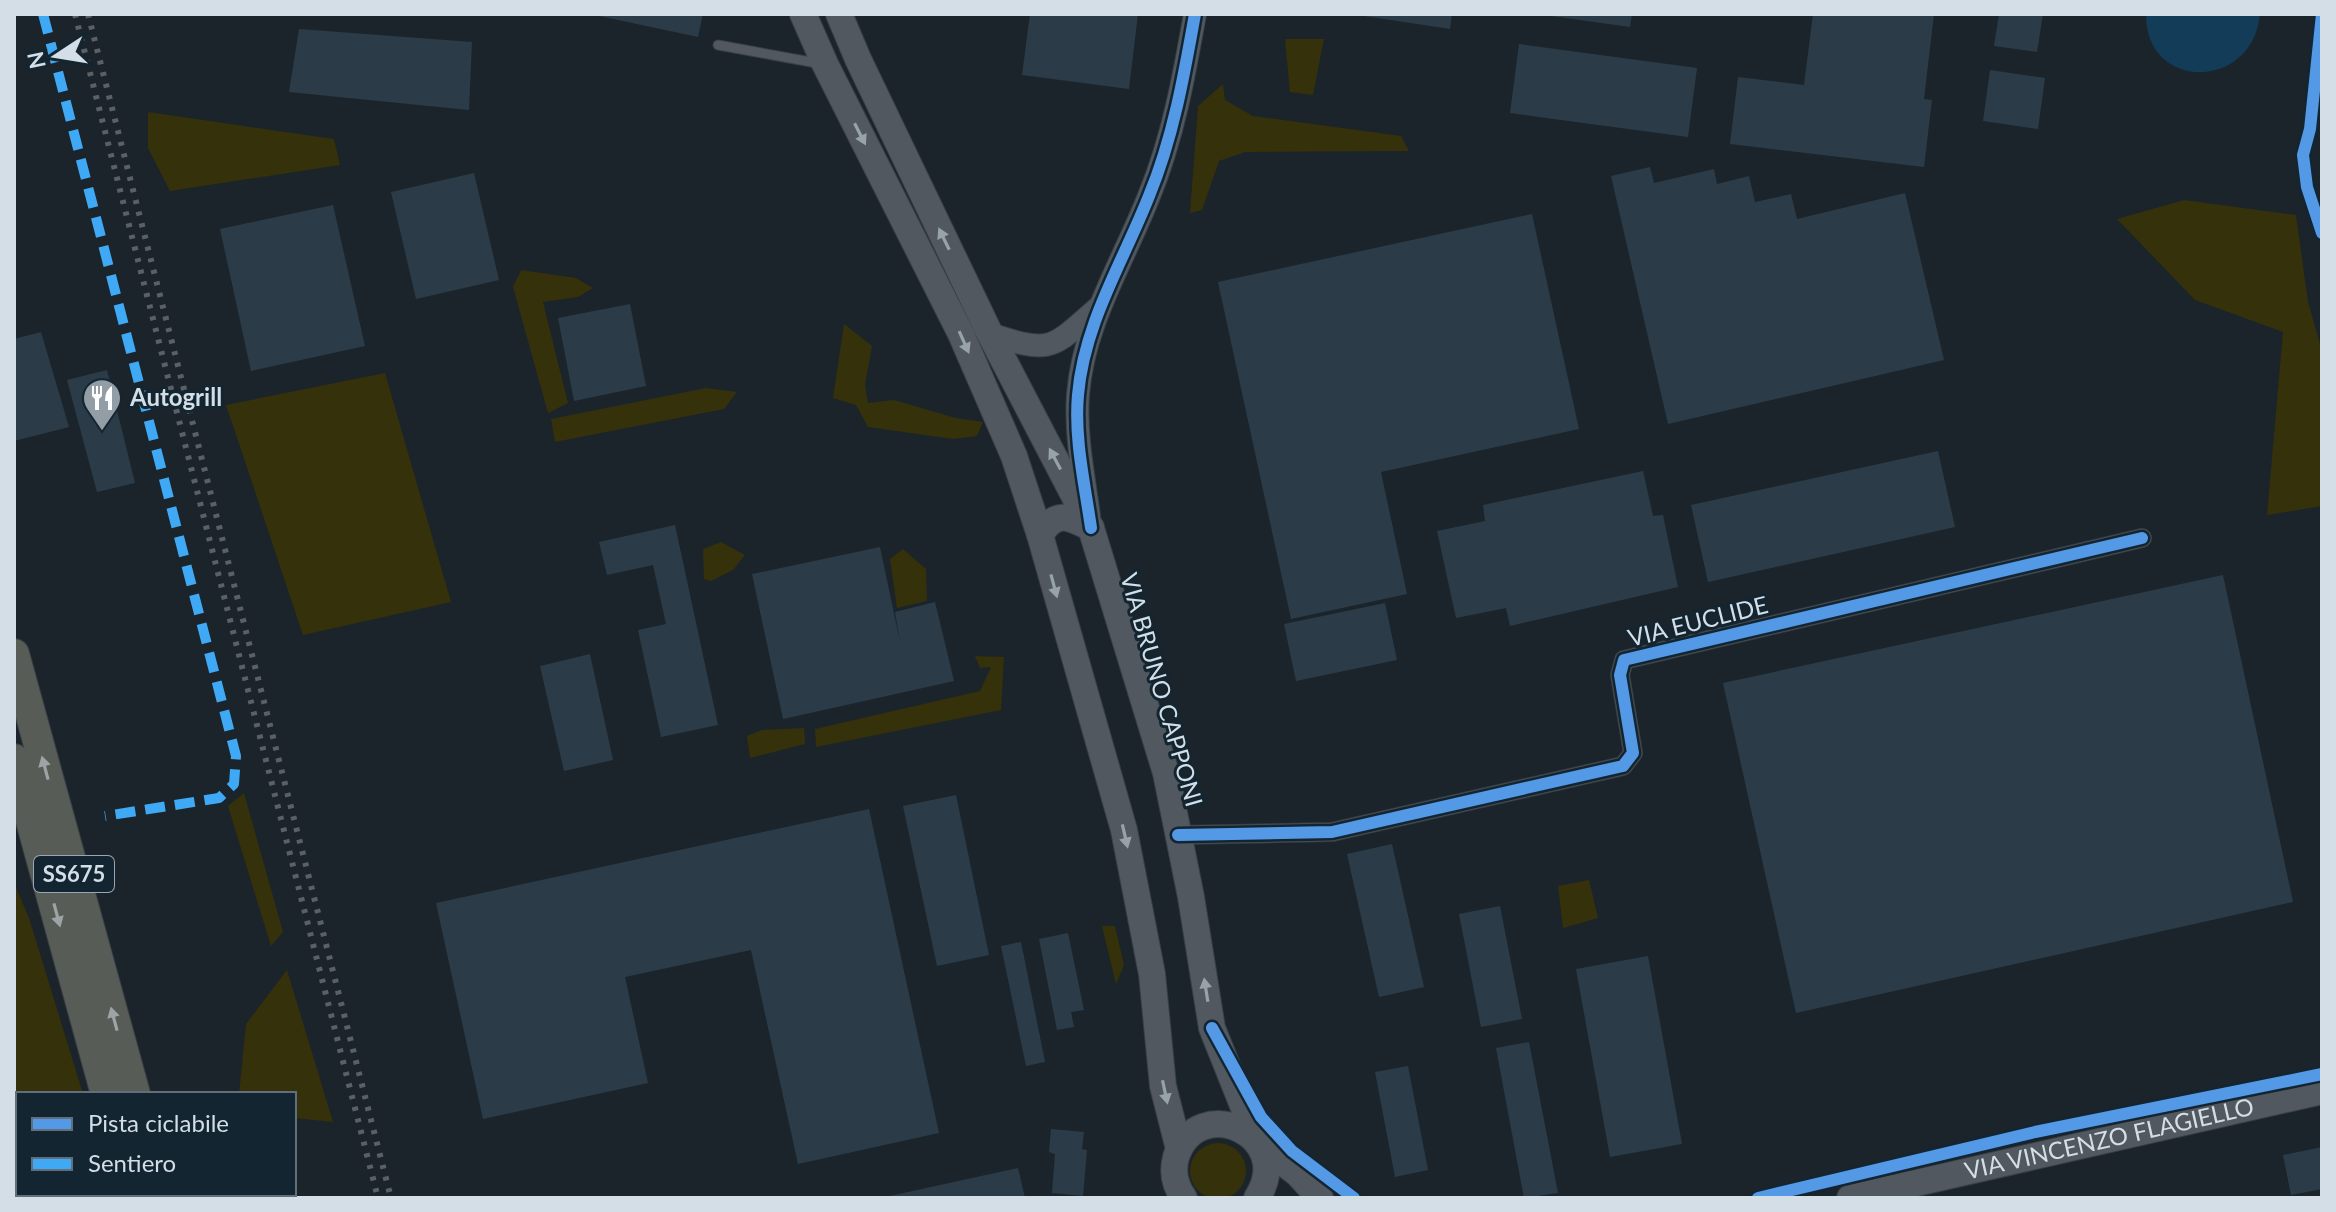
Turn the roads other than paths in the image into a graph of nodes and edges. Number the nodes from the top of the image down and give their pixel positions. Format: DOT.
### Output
graph roads {
  1 [pos="803,14"];
  2 [pos="839,14"];
  3 [pos="1195,14"];
  4 [pos="718,45"];
  5 [pos="825,64"];
  6 [pos="1100,306"];
  7 [pos="990,334"];
  8 [pos="1091,528"];
  9 [pos="1040,535"];
  10 [pos="2142,538"];
  11 [pos="14,654"];
  12 [pos="14,759"];
  13 [pos="1178,835"];
  14 [pos="2322,1091"];
  15 [pos="105,1092"];
  16 [pos="134,1092"];
  17 [pos="1258,1143"];
  18 [pos="1179,1149"];
  19 [pos="1182,1197"];
  20 [pos="1257,1198"];
  21 [pos="1320,1198"];
  22 [pos="1850,1198"];
  1 -- 5 [label="main road"];
  7 -- 2 [label="main road, VIA BRUNO CAPPONI, one-way"];
  3 -- 6 [label="street"];
  4 -- 5 [label="lane"];
  5 -- 9 [label="main road, one-way"];
  6 -- 7 [label="street"];
  6 -- 8 [label="street"];
  8 -- 7 [label="main road, VIA BRUNO CAPPONI, one-way"];
  8 -- 9 [label="main road"];
  8 -- 13 [label="main road, VIA BRUNO CAPPONI"];
  9 -- 18 [label="main road, one-way"];
  10 -- 13 [label="street, VIA EUCLIDE"];
  16 -- 11 [label="highway, SS675, one-way"];
  12 -- 15 [label="highway, SS675, one-way"];
  17 -- 13 [label="main road, VIA BRUNO CAPPONI, one-way"];
  14 -- 22 [label="main road, VIA VINCENZO FLAGIELLO"];
  17 -- 18 [label="main road"];
  17 -- 20 [label="main road, VIA BRUNO CAPPONI"];
  17 -- 21 [label="main road"];
  18 -- 19 [label="main road"];
}
